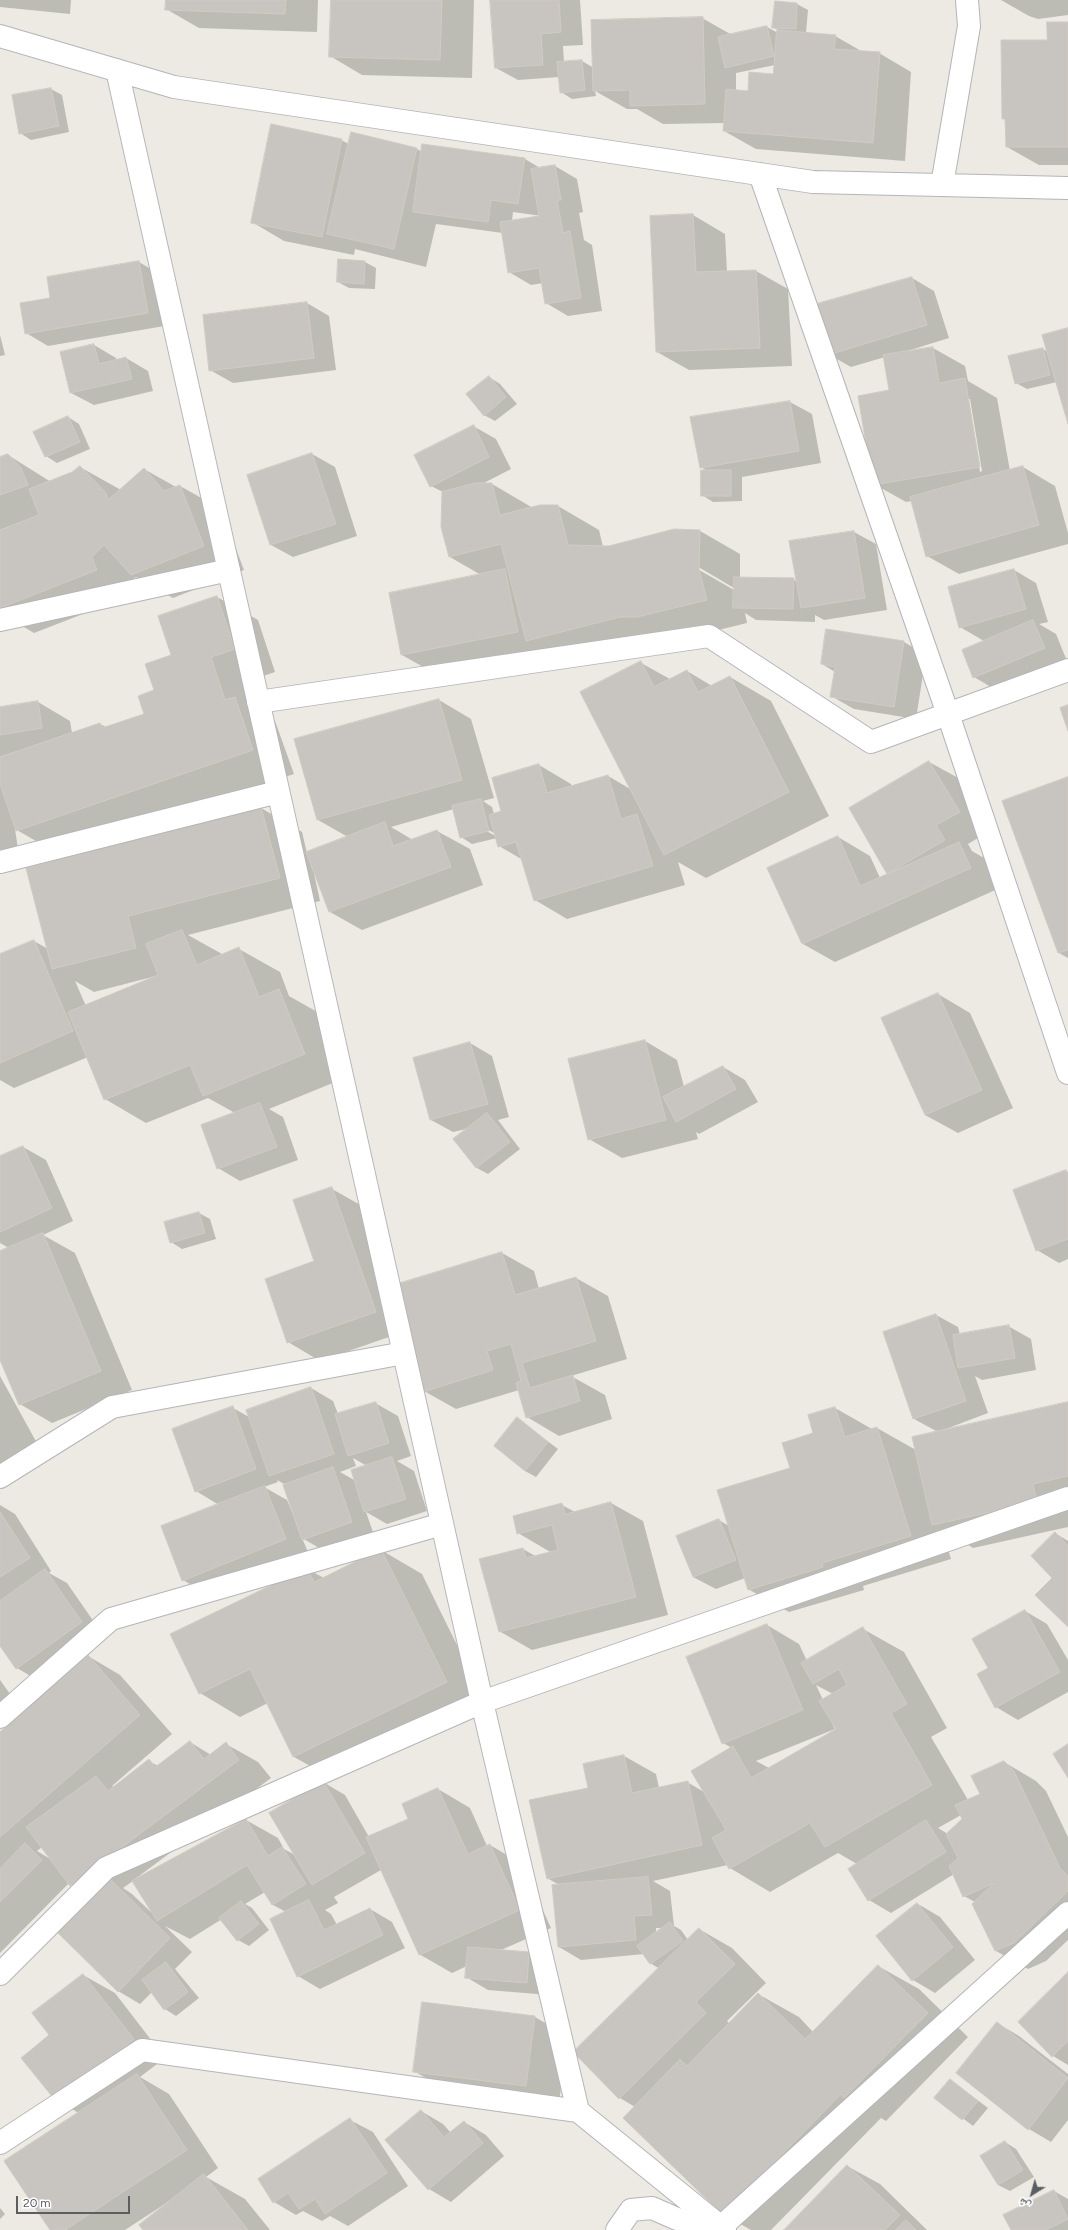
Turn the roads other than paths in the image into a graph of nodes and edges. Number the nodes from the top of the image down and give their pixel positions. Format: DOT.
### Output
graph roads {
  1 [pos="966,0"];
  2 [pos="0,36"];
  3 [pos="117,70"];
  4 [pos="760,174"];
  5 [pos="942,185"];
  6 [pos="1068,188"];
  7 [pos="229,570"];
  8 [pos="0,620"];
  9 [pos="1068,670"];
  10 [pos="258,702"];
  11 [pos="948,714"];
  12 [pos="278,792"];
  13 [pos="0,862"];
  14 [pos="1068,1073"];
  15 [pos="404,1353"];
  16 [pos="0,1477"];
  17 [pos="1068,1498"];
  18 [pos="442,1524"];
  19 [pos="482,1702"];
  20 [pos="0,1717"];
  21 [pos="1068,1913"];
  22 [pos="0,1974"];
  23 [pos="578,2111"];
  24 [pos="0,2143"];
  25 [pos="723,2228"];
  26 [pos="617,2230"];
  1 -- 5 [label="street"];
  2 -- 3 [label="street"];
  3 -- 4 [label="street"];
  3 -- 7 [label="street"];
  4 -- 5 [label="street"];
  4 -- 11 [label="street"];
  5 -- 6 [label="street"];
  7 -- 8 [label="street"];
  7 -- 10 [label="street"];
  9 -- 11 [label="street"];
  10 -- 11 [label="street"];
  10 -- 12 [label="street"];
  11 -- 14 [label="street"];
  12 -- 13 [label="street"];
  12 -- 15 [label="street"];
  15 -- 16 [label="street"];
  15 -- 18 [label="street"];
  17 -- 19 [label="street"];
  18 -- 19 [label="street"];
  18 -- 20 [label="street"];
  19 -- 22 [label="street"];
  19 -- 23 [label="street"];
  21 -- 25 [label="street"];
  23 -- 24 [label="street"];
  23 -- 25 [label="street"];
  25 -- 26 [label="street"];
}
